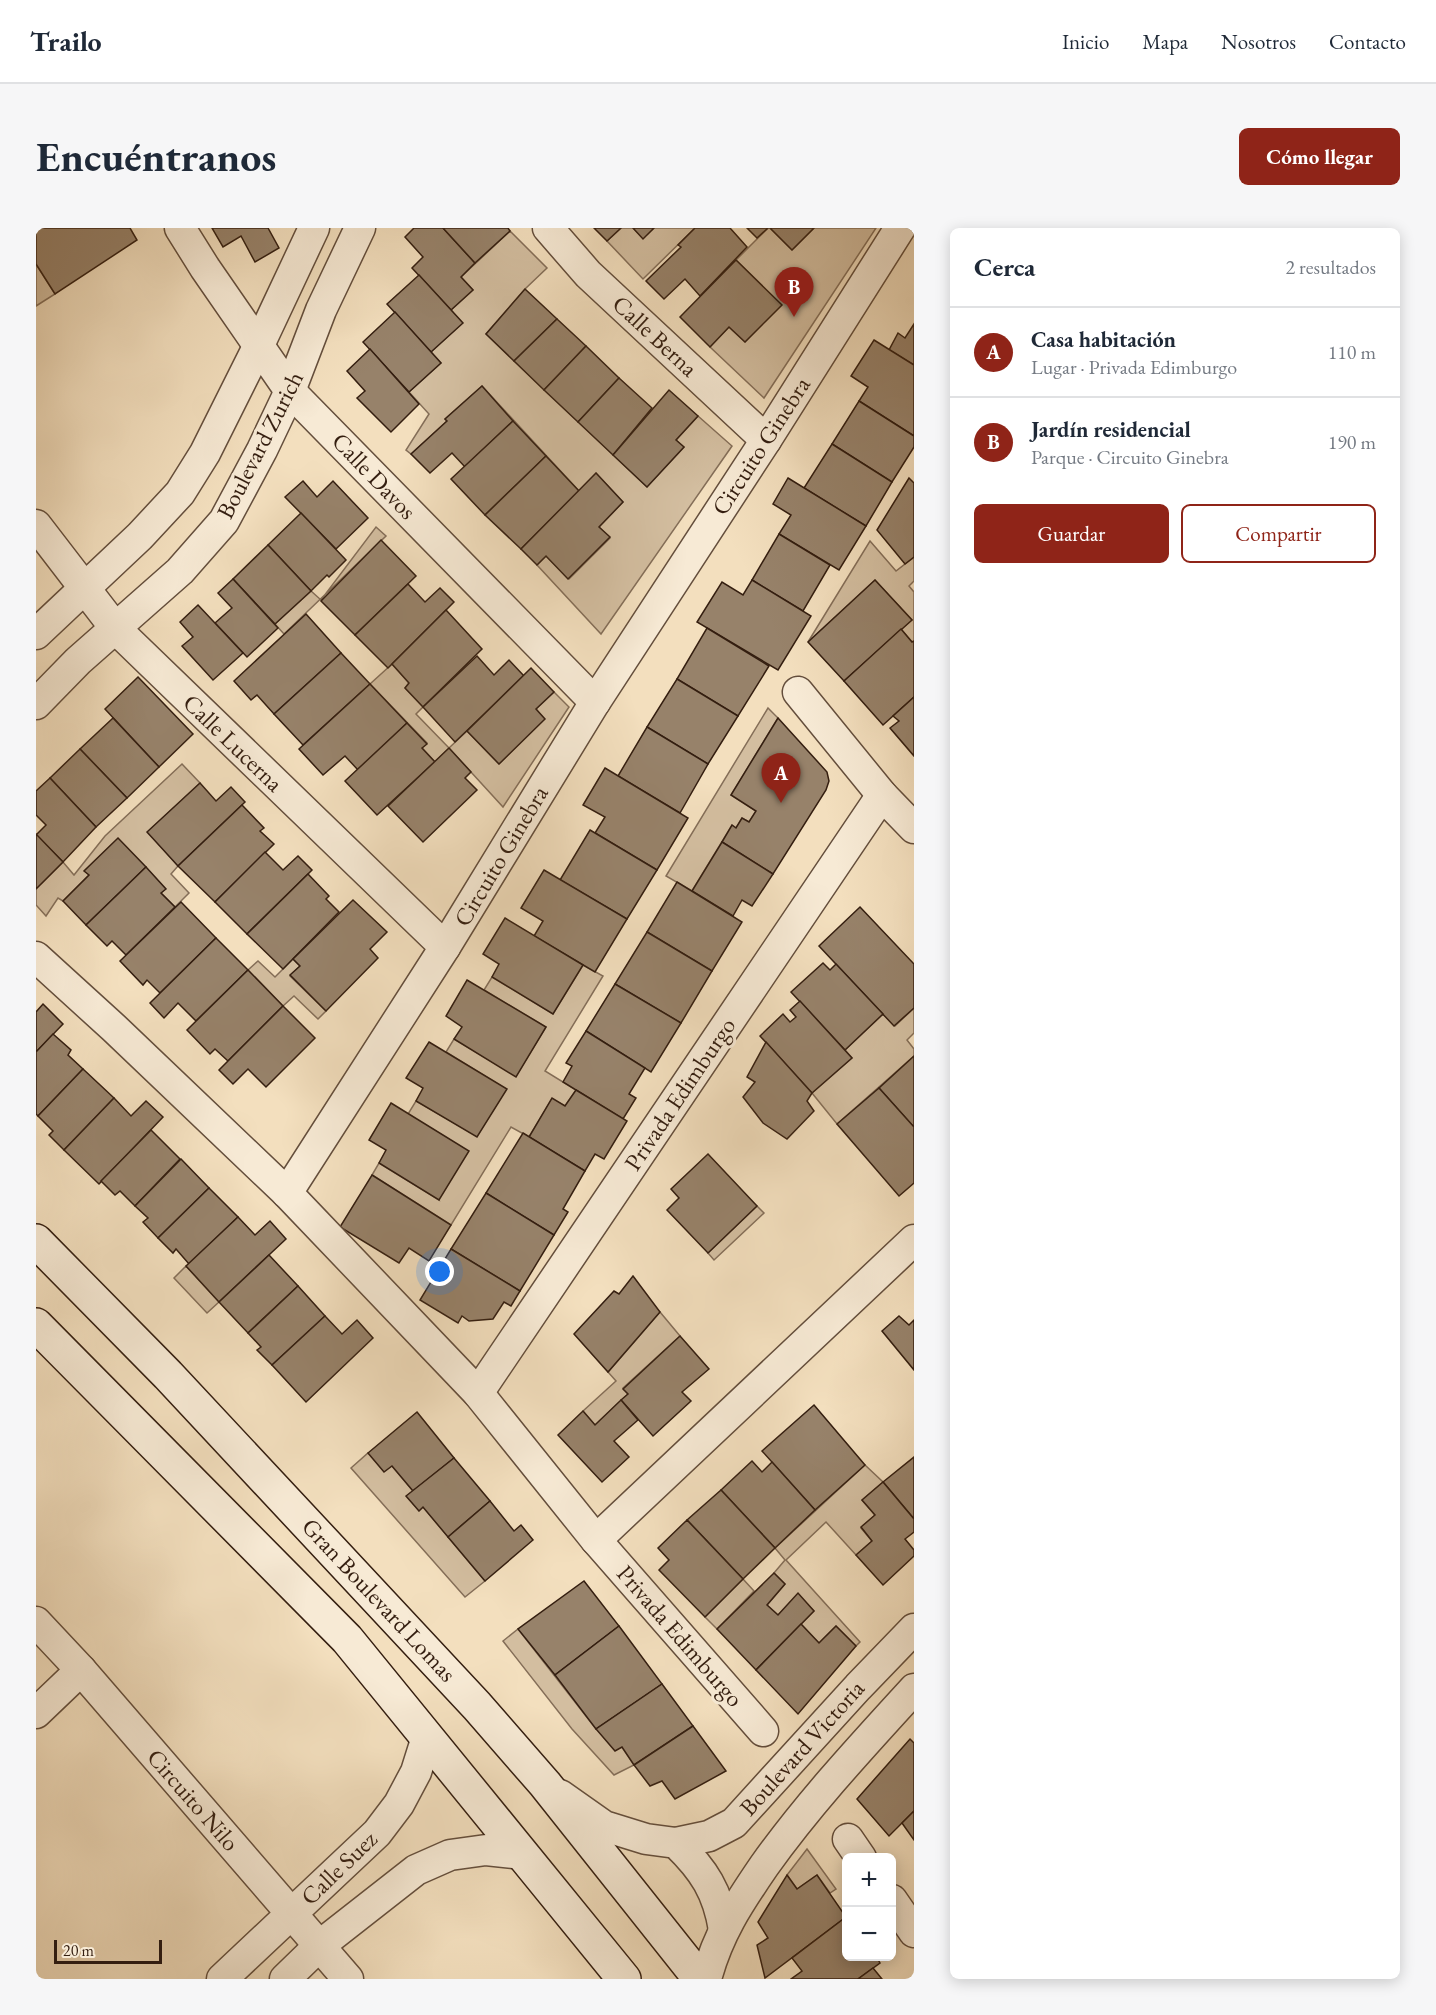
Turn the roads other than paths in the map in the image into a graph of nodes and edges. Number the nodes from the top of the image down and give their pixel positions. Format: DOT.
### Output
graph roads {
  1 [pos="180,228"];
  2 [pos="314,228"];
  3 [pos="360,228"];
  4 [pos="548,228"];
  5 [pos="900,228"];
  6 [pos="259,345"];
  7 [pos="290,391"];
  8 [pos="766,440"];
  9 [pos="36,525"];
  10 [pos="85,586"];
  11 [pos="116,629"];
  12 [pos="36,634"];
  13 [pos="798,692"];
  14 [pos="595,702"];
  15 [pos="36,704"];
  16 [pos="882,795"];
  17 [pos="914,828"];
  18 [pos="446,947"];
  19 [pos="36,957"];
  20 [pos="287,1193"];
  21 [pos="914,1240"];
  22 [pos="36,1241"];
  23 [pos="36,1325"];
  24 [pos="478,1393"];
  25 [pos="596,1540"];
  26 [pos="36,1622"];
  27 [pos="914,1629"];
  28 [pos="81,1670"];
  29 [pos="914,1689"];
  30 [pos="36,1713"];
  31 [pos="763,1731"];
  32 [pos="427,1737"];
  33 [pos="544,1784"];
  34 [pos="770,1785"];
  35 [pos="803,1814"];
  36 [pos="676,1843"];
  37 [pos="522,1854"];
  38 [pos="896,1907"];
  39 [pos="291,1914"];
  40 [pos="724,1930"];
  41 [pos="914,1932"];
  42 [pos="319,1946"];
  43 [pos="222,1979"];
  44 [pos="285,1979"];
  45 [pos="348,1979"];
  46 [pos="624,1979"];
  47 [pos="700,1979"];
  48 [pos="706,1979"];
  1 -- 6 [label="street, Calle Davos"];
  2 -- 6 [label="street, Boulevard Zurich"];
  3 -- 7 [label="street, Boulevard Zurich"];
  4 -- 8 [label="street, Calle Berna"];
  5 -- 8 [label="street, Circuito Ginebra"];
  6 -- 7 [label="street, Calle Davos"];
  6 -- 10 [label="street, Boulevard Zurich"];
  7 -- 11 [label="street, Boulevard Zurich"];
  7 -- 14 [label="street, Calle Davos"];
  8 -- 14 [label="street, Circuito Ginebra"];
  9 -- 10 [label="street, Calle Lucerna"];
  10 -- 11 [label="street, Calle Lucerna"];
  10 -- 12 [label="street, Boulevard Zurich"];
  11 -- 15 [label="street, Boulevard Zurich"];
  11 -- 18 [label="street, Calle Lucerna"];
  13 -- 16 [label="street"];
  14 -- 18 [label="street, Circuito Ginebra"];
  16 -- 17 [label="street"];
  16 -- 24 [label="street, Privada Edimburgo"];
  18 -- 20 [label="street, Circuito Ginebra"];
  19 -- 20 [label="street"];
  20 -- 24 [label="street, Privada Edimburgo"];
  21 -- 25 [label="street"];
  22 -- 33 [label="main road, Gran Boulevard Lomas"];
  23 -- 32 [label="main road, Gran Boulevard Lomas"];
  24 -- 25 [label="street, Privada Edimburgo"];
  25 -- 31 [label="street, Privada Edimburgo"];
  26 -- 28 [label="street, Circuito Nilo"];
  27 -- 34 [label="street, Boulevard Victoria"];
  28 -- 30 [label="street"];
  28 -- 39 [label="street, Circuito Nilo"];
  29 -- 35 [label="street, Boulevard Victoria"];
  32 -- 37 [label="main road, Gran Boulevard Lomas"];
  32 -- 39 [label="street, Calle Suez"];
  33 -- 36 [label="street, Boulevard Victoria"];
  33 -- 47 [label="main road, Gran Boulevard Lomas"];
  34 -- 35 [label="street"];
  34 -- 36 [label="street, Boulevard Victoria"];
  35 -- 40 [label="street, Boulevard Victoria"];
  36 -- 40 [label="street"];
  37 -- 42 [label="street, Calle Suez"];
  37 -- 46 [label="main road, Gran Boulevard Lomas"];
  38 -- 41 [label="street"];
  39 -- 42 [label="street, Circuito Nilo"];
  39 -- 43 [label="street, Calle Suez"];
  40 -- 48 [label="street, Boulevard Victoria"];
  42 -- 44 [label="street, Calle Suez"];
  42 -- 45 [label="street, Circuito Nilo"];
}
